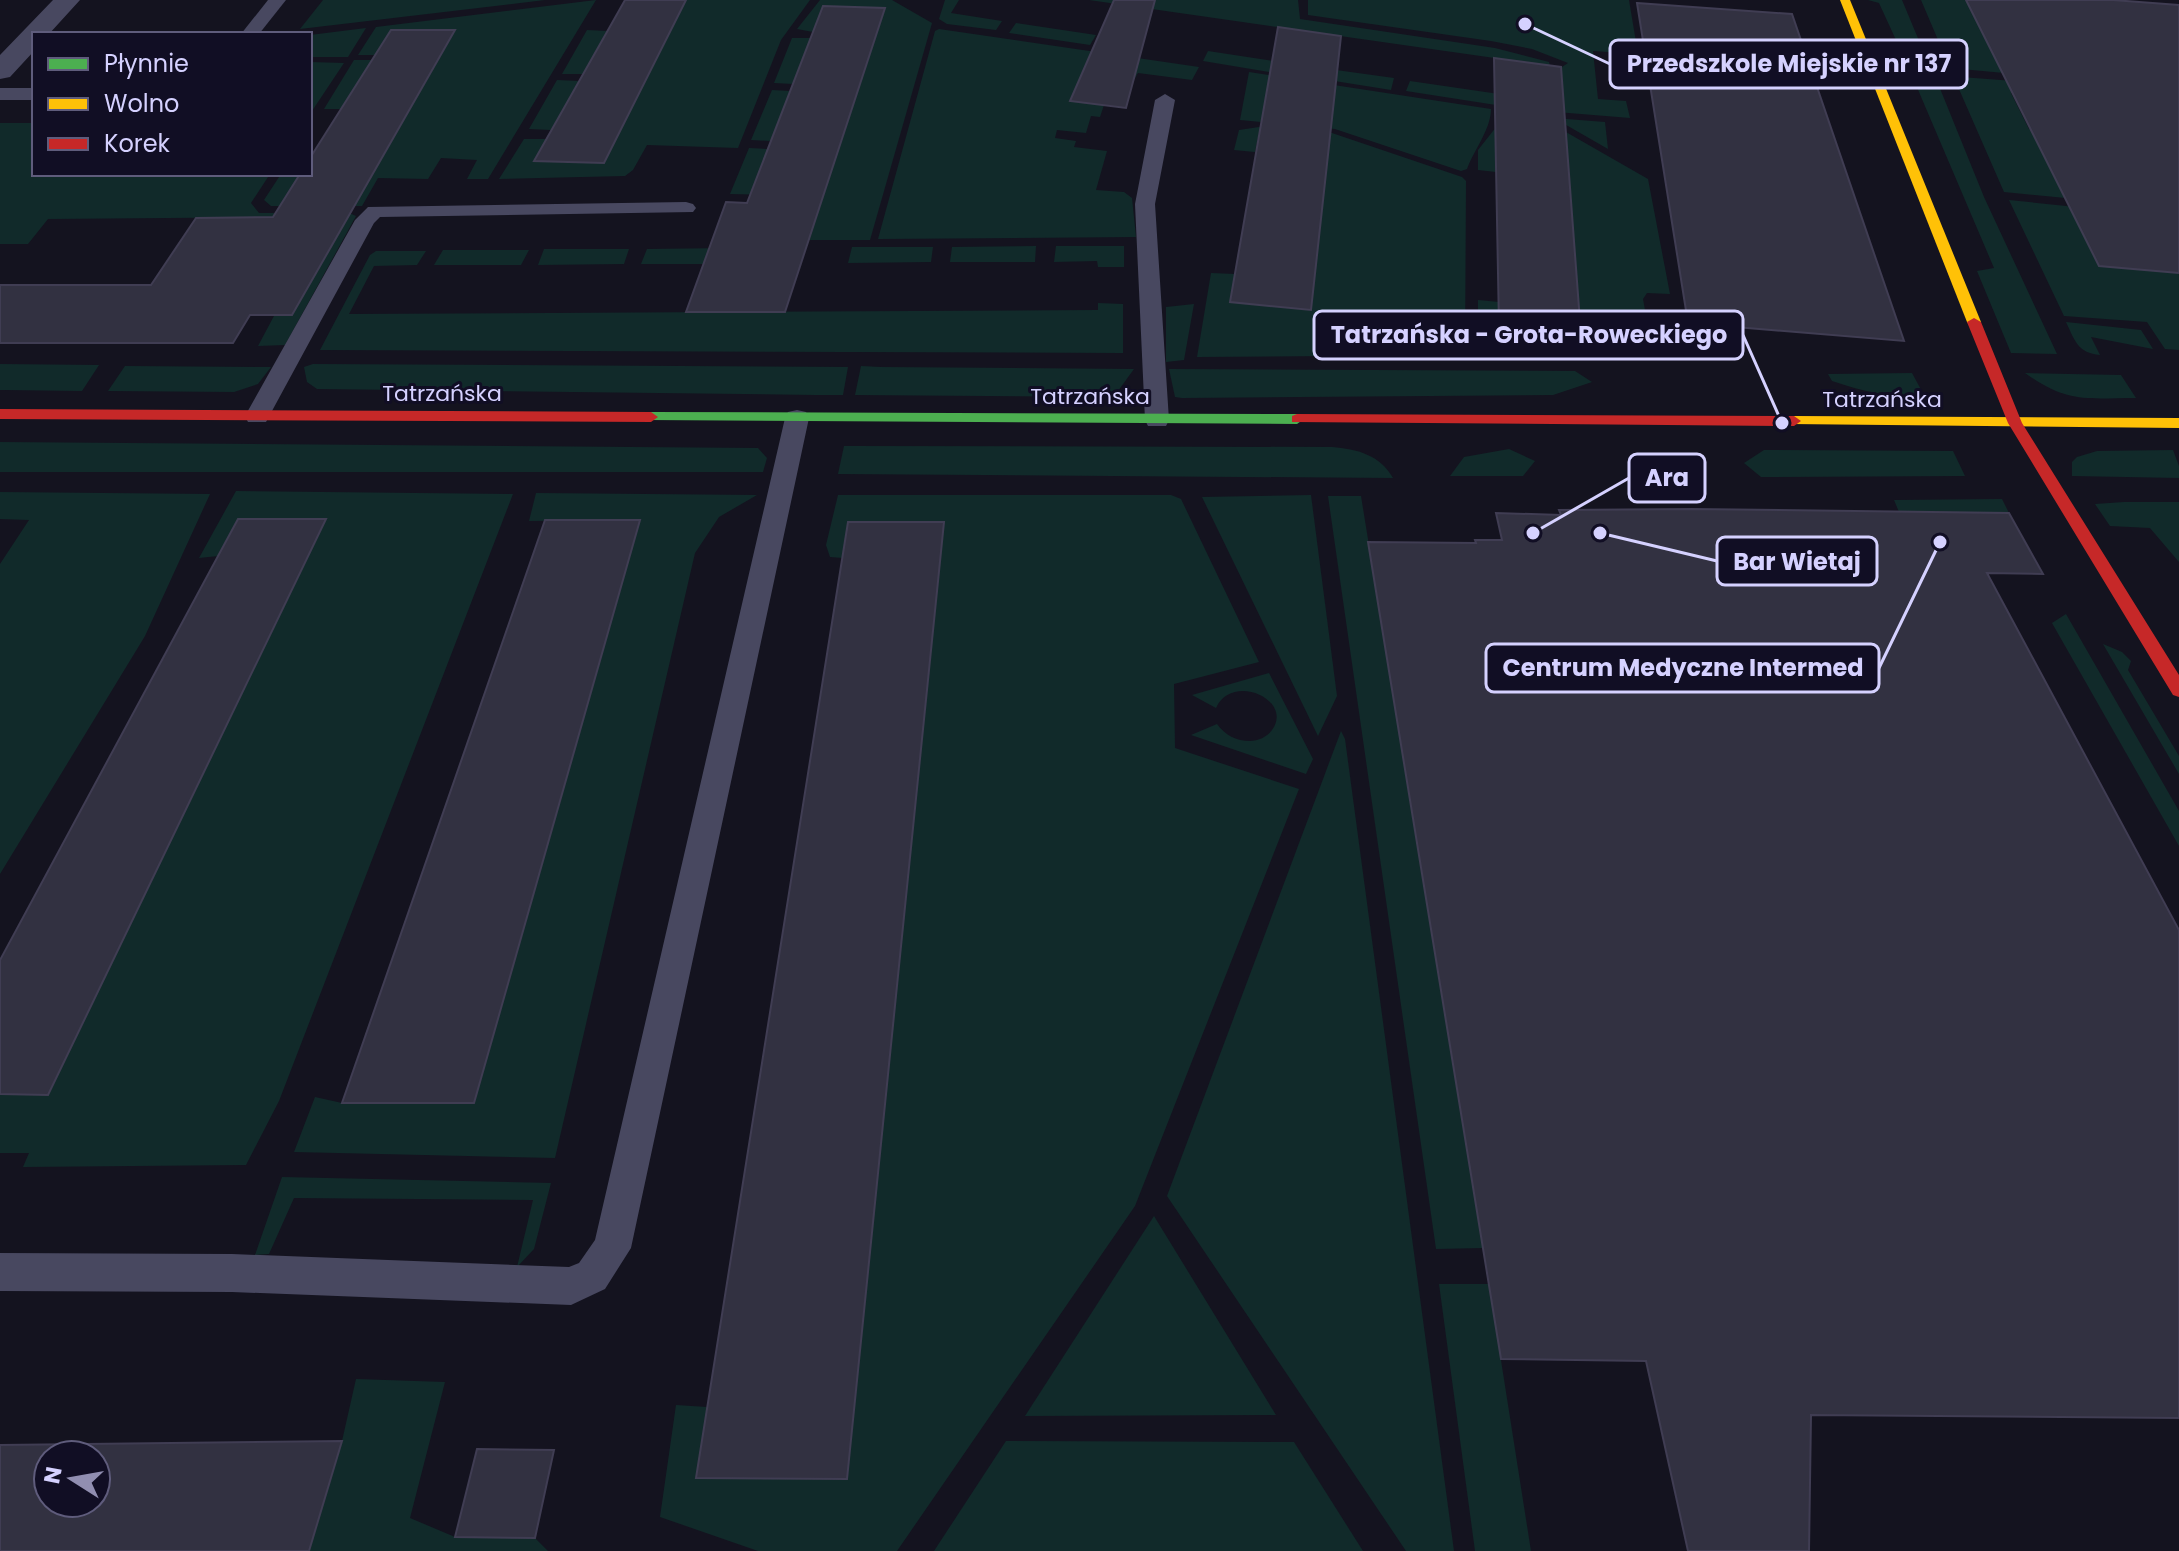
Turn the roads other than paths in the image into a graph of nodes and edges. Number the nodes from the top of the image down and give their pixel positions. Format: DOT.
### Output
graph roads {
  1 [pos="67,0"];
  2 [pos="277,0"];
  3 [pos="1845,0"];
  4 [pos="38,32"];
  5 [pos="252,32"];
  6 [pos="32,38"];
  7 [pos="0,71"];
  8 [pos="0,94"];
  9 [pos="32,94"];
  10 [pos="1165,100"];
  11 [pos="686,208"];
  12 [pos="0,414"];
  13 [pos="257,416"];
  14 [pos="797,418"];
  15 [pos="1157,420"];
  16 [pos="2015,423"];
  17 [pos="2179,423"];
  18 [pos="2179,690"];
  19 [pos="0,1272"];
  1 -- 4 [label="street"];
  2 -- 5 [label="lane"];
  3 -- 16 [label="street"];
  6 -- 7 [label="street"];
  8 -- 9 [label="lane"];
  10 -- 15 [label="lane"];
  11 -- 13 [label="lane"];
  12 -- 13 [label="street, Tatrzańska"];
  13 -- 14 [label="street, Tatrzańska"];
  14 -- 15 [label="street, Tatrzańska"];
  14 -- 19 [label="lane"];
  15 -- 16 [label="street, Tatrzańska"];
  16 -- 17 [label="street, Tatrzańska"];
  16 -- 18 [label="street"];
}
